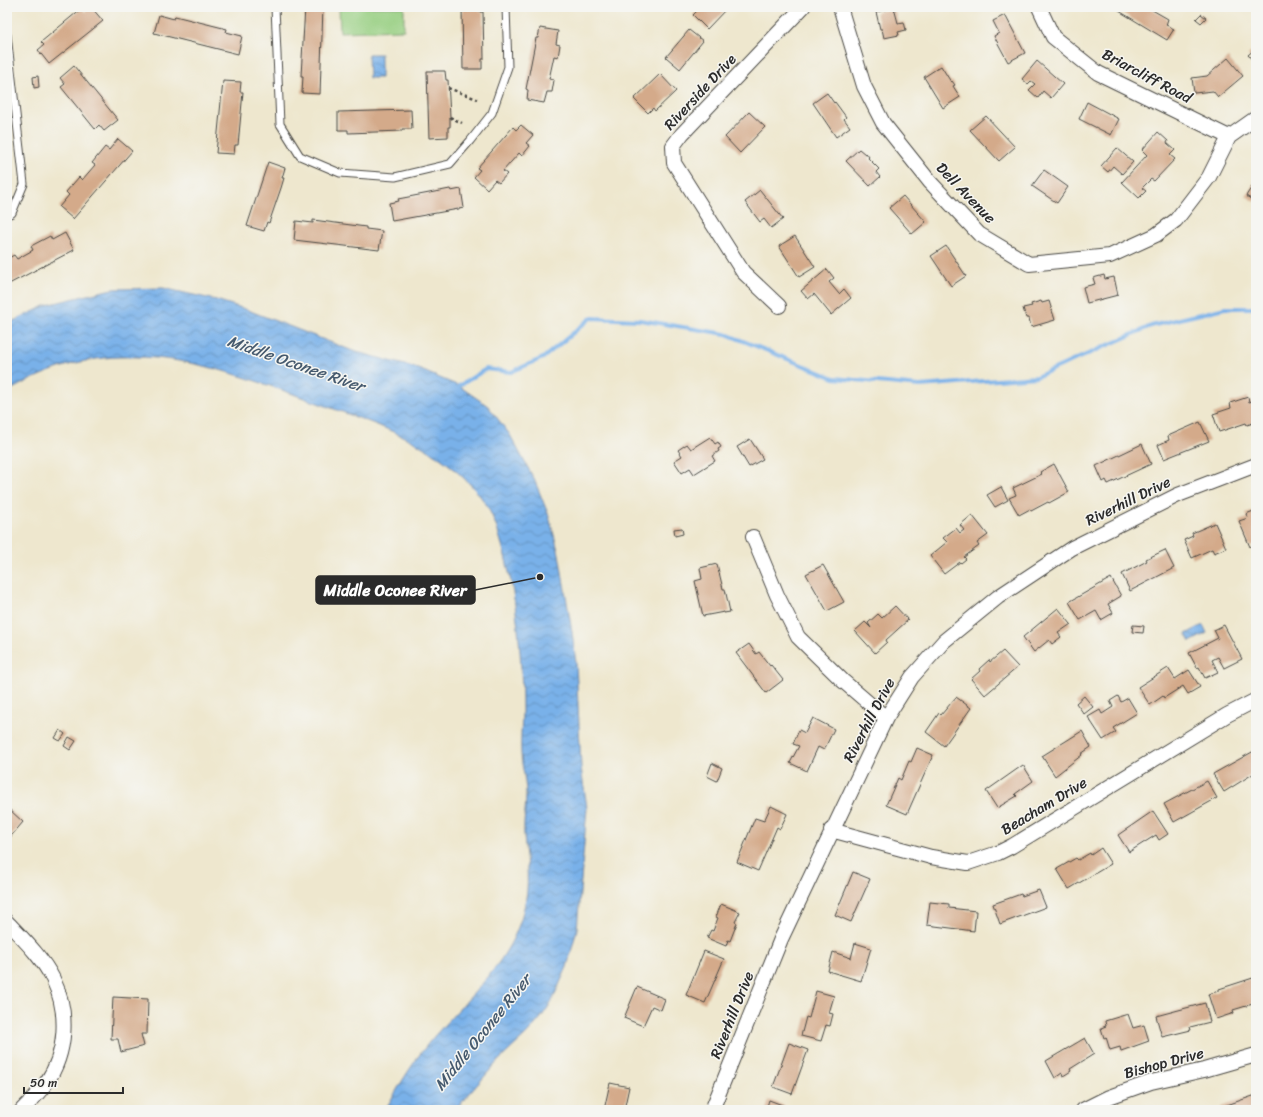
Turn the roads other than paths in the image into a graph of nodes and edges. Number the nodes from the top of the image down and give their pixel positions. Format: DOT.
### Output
graph roads {
  1 [pos="276,7"];
  2 [pos="506,7"];
  3 [pos="803,7"];
  4 [pos="840,7"];
  5 [pos="1039,7"];
  6 [pos="7,35"];
  7 [pos="1256,118"];
  8 [pos="1229,137"];
  9 [pos="7,215"];
  10 [pos="779,306"];
  11 [pos="1256,465"];
  12 [pos="753,537"];
  13 [pos="1256,700"];
  14 [pos="886,718"];
  15 [pos="831,830"];
  16 [pos="7,922"];
  17 [pos="1256,1055"];
  18 [pos="22,1110"];
  19 [pos="712,1110"];
  20 [pos="1083,1110"];
  1 -- 2 [label="lane"];
  3 -- 10 [label="street, Riverside Drive"];
  4 -- 8 [label="street, Dell Avenue"];
  5 -- 8 [label="street, Briarcliff Road"];
  6 -- 9 [label="lane"];
  7 -- 8 [label="street"];
  11 -- 14 [label="street, Riverhill Drive"];
  12 -- 14 [label="street"];
  13 -- 15 [label="street, Beacham Drive"];
  14 -- 15 [label="street, Riverhill Drive"];
  15 -- 19 [label="street, Riverhill Drive"];
  16 -- 18 [label="street"];
  17 -- 20 [label="street, Bishop Drive"];
}
